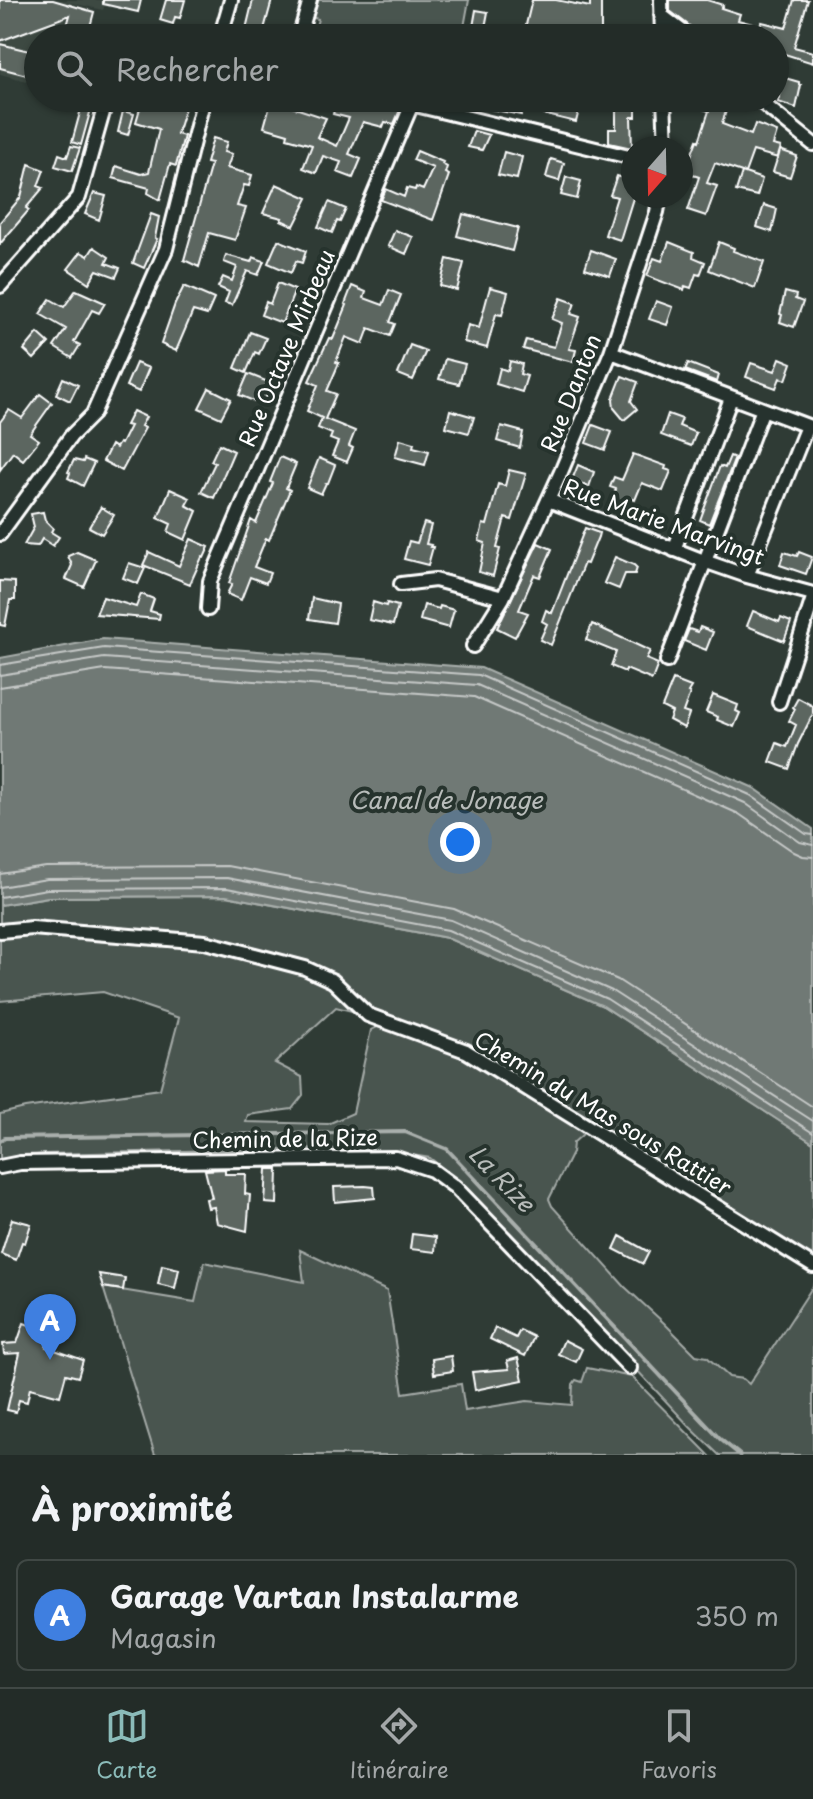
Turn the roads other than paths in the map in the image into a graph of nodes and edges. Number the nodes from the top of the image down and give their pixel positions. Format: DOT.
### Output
graph roads {
  1 [pos="231,0"];
  2 [pos="310,0"];
  3 [pos="661,0"];
  4 [pos="661,15"];
  5 [pos="224,24"];
  6 [pos="303,24"];
  7 [pos="661,24"];
  8 [pos="673,24"];
  9 [pos="103,112"];
  10 [pos="200,112"];
  11 [pos="409,112"];
  12 [pos="445,112"];
  13 [pos="665,112"];
  14 [pos="773,112"];
  15 [pos="666,136"];
  16 [pos="813,144"];
  17 [pos="621,155"];
  18 [pos="658,208"];
  19 [pos="0,286"];
  20 [pos="611,352"];
  21 [pos="731,398"];
  22 [pos="763,409"];
  23 [pos="810,427"];
  24 [pos="548,500"];
  25 [pos="0,534"];
  26 [pos="674,550"];
  27 [pos="704,561"];
  28 [pos="747,576"];
  29 [pos="401,584"];
  30 [pos="813,596"];
  31 [pos="503,598"];
  32 [pos="208,609"];
  33 [pos="473,646"];
  34 [pos="667,661"];
  35 [pos="779,702"];
  36 [pos="0,931"];
  37 [pos="0,1167"];
  38 [pos="813,1266"];
  39 [pos="630,1368"];
  1 -- 5 [label="street"];
  2 -- 6 [label="street"];
  3 -- 4 [label="street"];
  4 -- 7 [label="street"];
  4 -- 8 [label="street"];
  9 -- 19 [label="street"];
  10 -- 25 [label="street"];
  11 -- 32 [label="street, Rue Octave Mirbeau"];
  12 -- 17 [label="street"];
  13 -- 15 [label="street"];
  14 -- 16 [label="street"];
  18 -- 20 [label="street, Rue Danton"];
  20 -- 21 [label="street"];
  20 -- 24 [label="street, Rue Danton"];
  21 -- 22 [label="street"];
  21 -- 26 [label="street"];
  22 -- 23 [label="street"];
  22 -- 27 [label="street"];
  23 -- 28 [label="street"];
  24 -- 26 [label="street, Rue Marie Marvingt"];
  24 -- 31 [label="street, Rue Danton"];
  26 -- 27 [label="street, Rue Marie Marvingt"];
  27 -- 28 [label="street, Rue Marie Marvingt"];
  27 -- 34 [label="street"];
  28 -- 30 [label="street, Rue Marie Marvingt"];
  29 -- 31 [label="street"];
  30 -- 35 [label="street"];
  31 -- 33 [label="street, Rue Danton"];
  36 -- 38 [label="street, Chemin du Mas sous Rattier"];
  37 -- 39 [label="street, Chemin de la Rize"];
}
